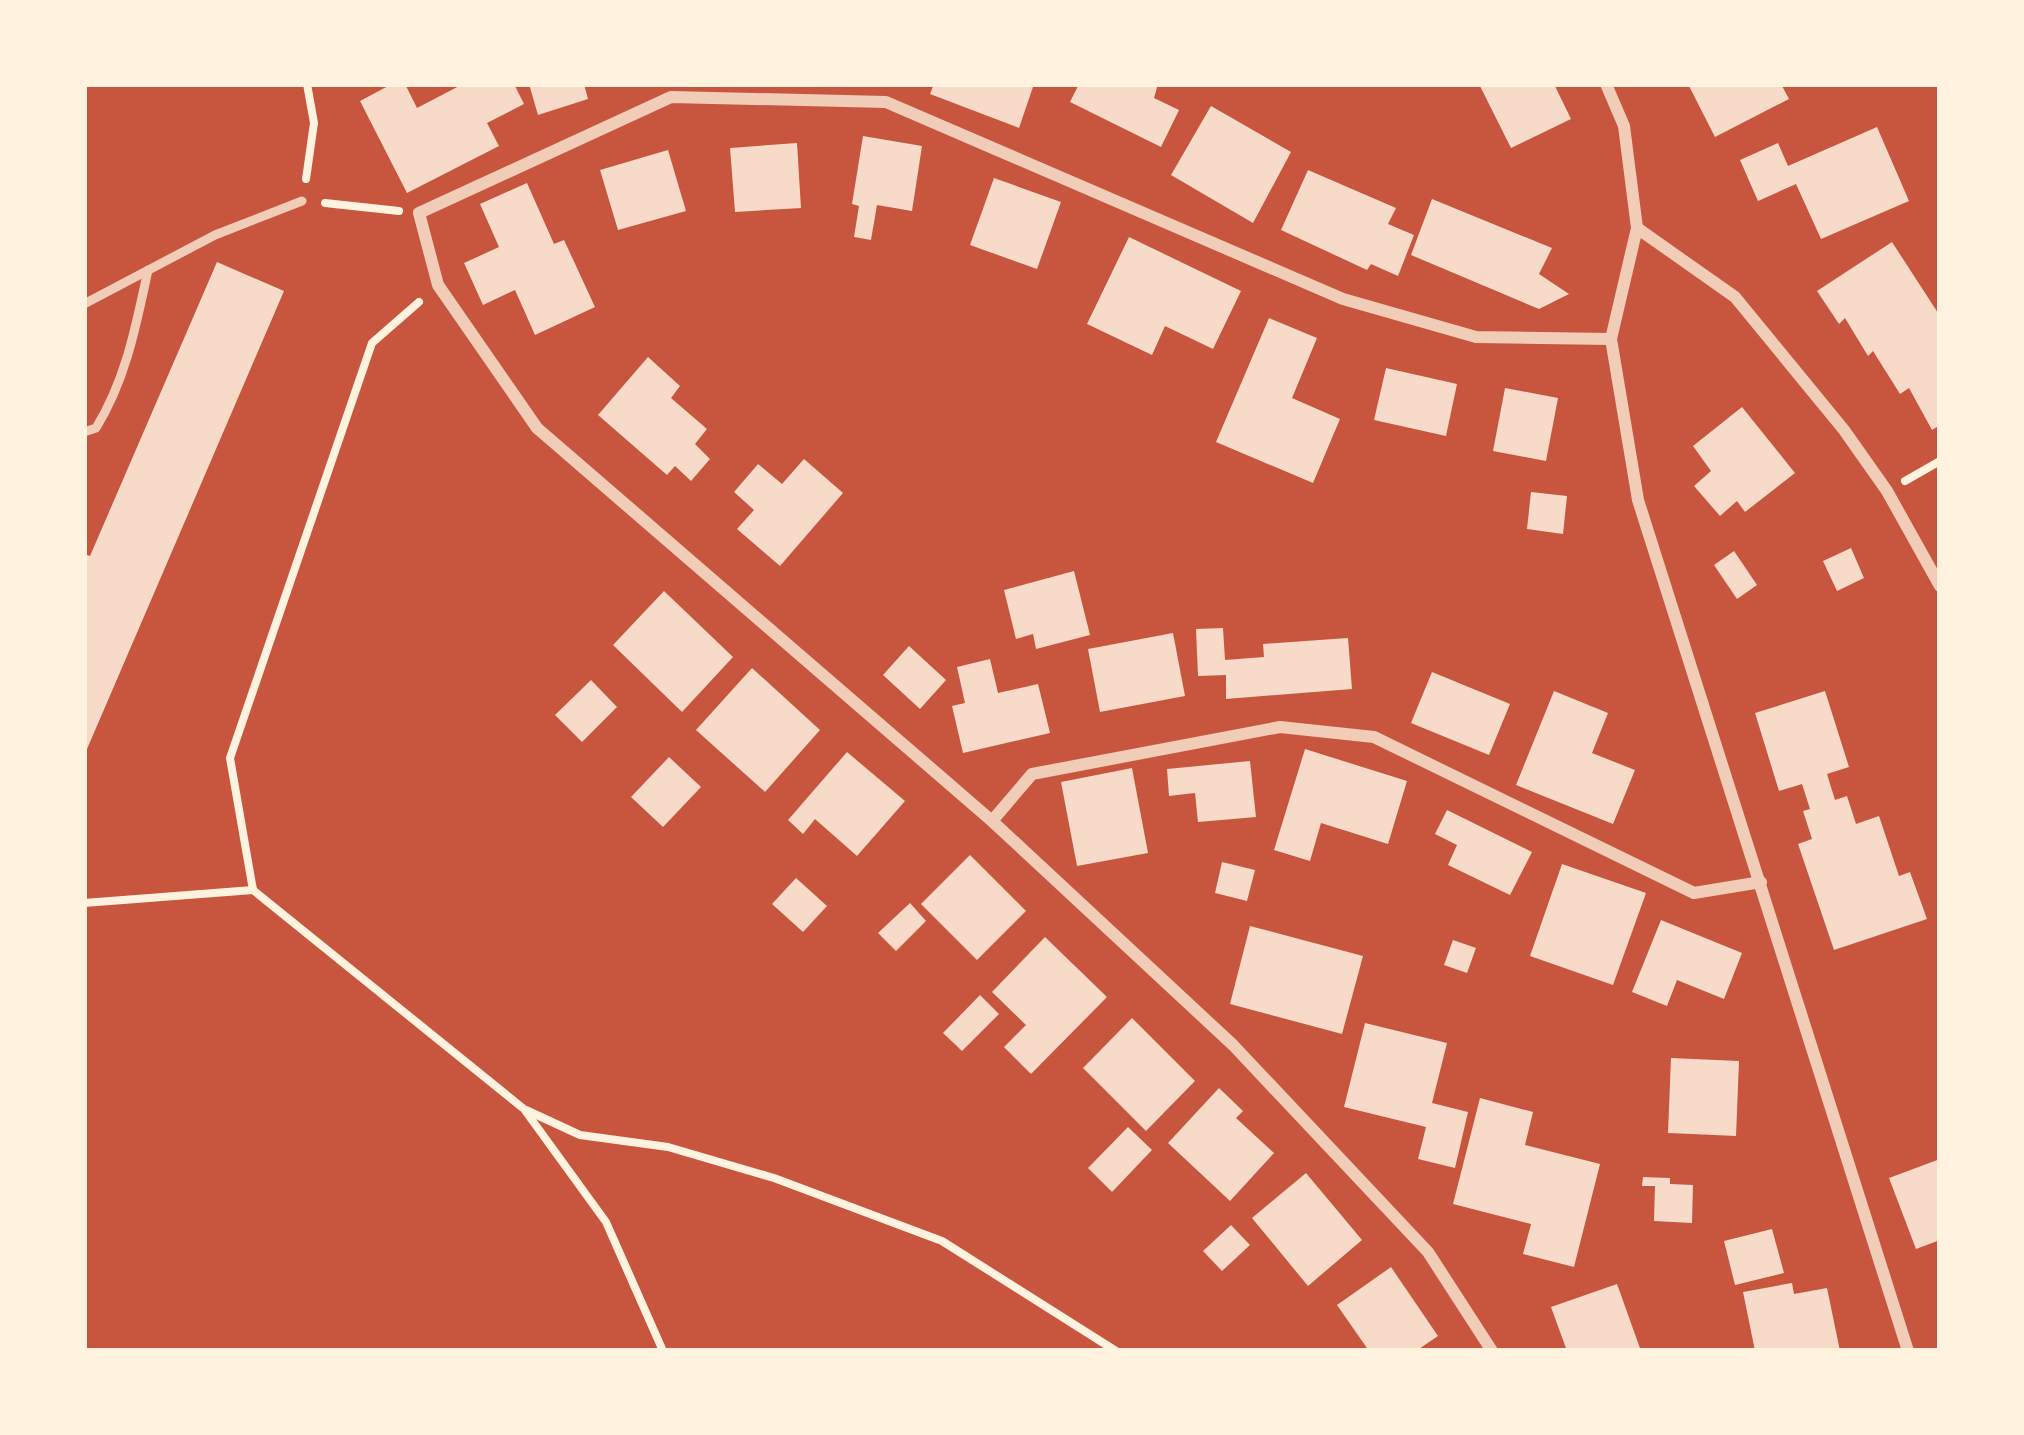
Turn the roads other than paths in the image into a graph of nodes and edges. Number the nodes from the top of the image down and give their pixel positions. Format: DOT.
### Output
graph roads {
  1 [pos="1606,84"];
  2 [pos="302,201"];
  3 [pos="1636,228"];
  4 [pos="148,270"];
  5 [pos="84,304"];
  6 [pos="1611,339"];
  7 [pos="84,432"];
  8 [pos="1940,586"];
  9 [pos="992,820"];
  10 [pos="1761,882"];
  11 [pos="1492,1351"];
  12 [pos="1908,1351"];
  1 -- 3 [label="street"];
  2 -- 4 [label="lane"];
  3 -- 6 [label="street"];
  3 -- 8 [label="street"];
  4 -- 5 [label="lane"];
  4 -- 7 [label="lane"];
  6 -- 9 [label="street"];
  6 -- 10 [label="street"];
  9 -- 10 [label="street"];
  9 -- 11 [label="street"];
  10 -- 12 [label="street"];
}
